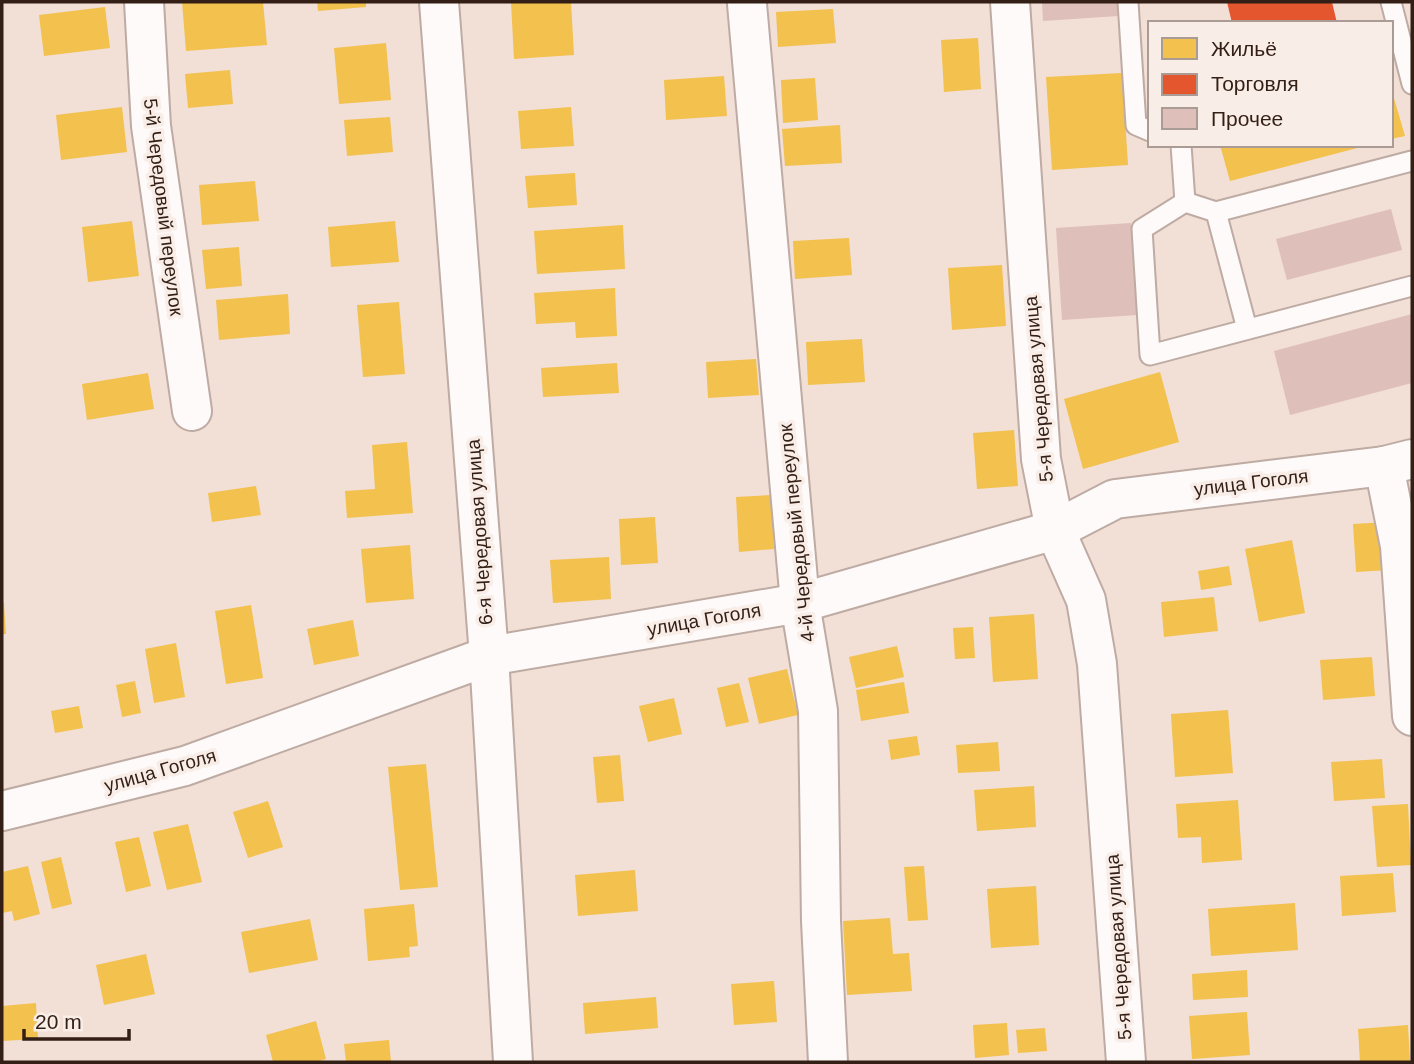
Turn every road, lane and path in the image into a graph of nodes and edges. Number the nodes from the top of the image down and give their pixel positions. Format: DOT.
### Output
graph roads {
  1 [pos="144,2"];
  2 [pos="439,2"];
  3 [pos="1010,2"];
  4 [pos="1128,2"];
  5 [pos="1391,2"];
  6 [pos="747,4"];
  7 [pos="1412,84"];
  8 [pos="1148,130"];
  9 [pos="1181,147"];
  10 [pos="1412,161"];
  11 [pos="1185,202"];
  12 [pos="1216,212"];
  13 [pos="1412,286"];
  14 [pos="1247,329"];
  15 [pos="192,411"];
  16 [pos="1398,462"];
  17 [pos="1055,530"];
  18 [pos="800,603"];
  19 [pos="488,656"];
  20 [pos="1412,716"];
  21 [pos="2,811"];
  22 [pos="513,1062"];
  23 [pos="828,1062"];
  24 [pos="1126,1062"];
  1 -- 15 [label="street, 5-й Чередовый переулок"];
  2 -- 19 [label="street, 6-я Чередовая улица"];
  3 -- 17 [label="street, 5-я Чередовая улица"];
  4 -- 8 [label="lane"];
  5 -- 7 [label="lane"];
  6 -- 18 [label="street, 4-й Чередовый переулок"];
  9 -- 11 [label="lane"];
  10 -- 12 [label="lane"];
  11 -- 12 [label="lane"];
  11 -- 14 [label="lane"];
  12 -- 14 [label="lane"];
  13 -- 14 [label="lane"];
  16 -- 17 [label="street, улица Гоголя"];
  16 -- 20 [label="street"];
  17 -- 18 [label="street, улица Гоголя"];
  17 -- 24 [label="street, 5-я Чередовая улица"];
  18 -- 19 [label="street, улица Гоголя"];
  18 -- 23 [label="street, 4-й Чередовый переулок"];
  19 -- 21 [label="street, улица Гоголя"];
  19 -- 22 [label="street, 6-я Чередовая улица"];
}
